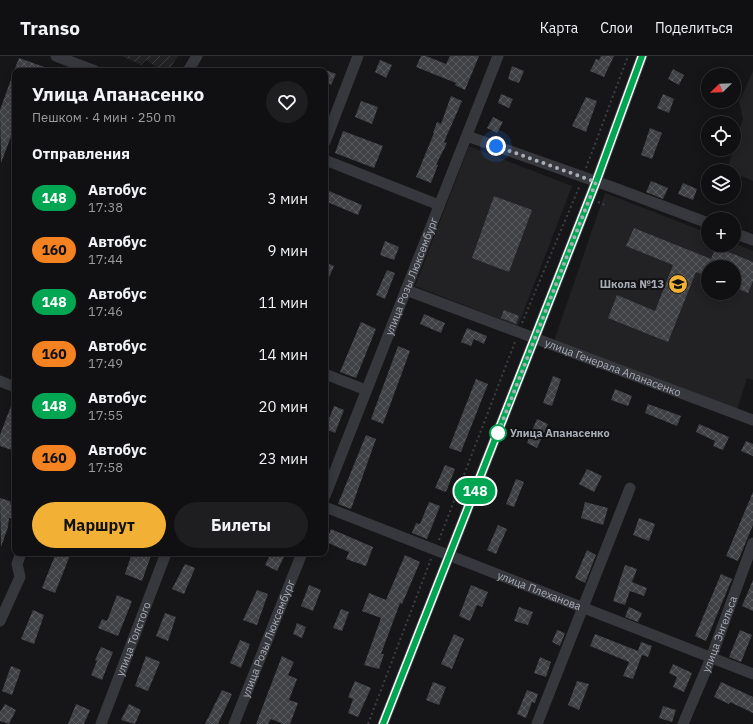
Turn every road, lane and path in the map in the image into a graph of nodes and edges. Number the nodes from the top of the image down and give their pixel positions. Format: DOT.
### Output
graph roads {
  1 [pos="56,56"];
  2 [pos="197,56"];
  3 [pos="358,56"];
  4 [pos="498,56"];
  5 [pos="628,56"];
  6 [pos="642,56"];
  7 [pos="87,68"];
  8 [pos="190,68"];
  9 [pos="328,134"];
  10 [pos="467,136"];
  11 [pos="328,161"];
  12 [pos="583,177"];
  13 [pos="596,182"];
  14 [pos="439,205"];
  15 [pos="701,220"];
  16 [pos="741,236"];
  17 [pos="753,240"];
  18 [pos="406,290"];
  19 [pos="519,332"];
  20 [pos="535,338"];
  21 [pos="328,375"];
  22 [pos="0,381"];
  23 [pos="12,386"];
  24 [pos="366,390"];
  25 [pos="753,420"];
  26 [pos="328,488"];
  27 [pos="630,488"];
  28 [pos="328,508"];
  29 [pos="753,543"];
  30 [pos="435,550"];
  31 [pos="20,556"];
  32 [pos="165,556"];
  33 [pos="301,556"];
  34 [pos="450,556"];
  35 [pos="584,608"];
  36 [pos="0,621"];
  37 [pos="710,658"];
  38 [pos="753,674"];
  39 [pos="101,724"];
  40 [pos="234,724"];
  41 [pos="368,724"];
  42 [pos="383,724"];
  43 [pos="537,724"];
  44 [pos="683,724"];
  1 -- 7 [label="street"];
  2 -- 8 [label="street"];
  3 -- 9 [label="street"];
  4 -- 10 [label="street, улица Розы Люксембург"];
  5 -- 12 [label="path"];
  6 -- 13 [label="street"];
  10 -- 12 [label="street"];
  10 -- 14 [label="street, улица Розы Люксембург"];
  11 -- 14 [label="street"];
  12 -- 13 [label="street"];
  12 -- 19 [label="path"];
  13 -- 15 [label="street"];
  13 -- 20 [label="street"];
  14 -- 18 [label="street, улица Розы Люксембург"];
  16 -- 17 [label="street"];
  18 -- 19 [label="street, улица Генерала Апанасенко"];
  18 -- 24 [label="street, улица Розы Люксембург"];
  19 -- 20 [label="street, улица Генерала Апанасенко"];
  19 -- 30 [label="path"];
  20 -- 25 [label="street, улица Генерала Апанасенко"];
  20 -- 34 [label="street"];
  21 -- 24 [label="street"];
  22 -- 23 [label="street"];
  24 -- 26 [label="street, улица Розы Люксембург"];
  27 -- 35 [label="street"];
  28 -- 30 [label="street, улица Плеханова"];
  29 -- 37 [label="street, улица Энгельса"];
  30 -- 34 [label="street, улица Плеханова"];
  30 -- 41 [label="path"];
  31 -- 36 [label="street"];
  32 -- 39 [label="street, улица Толстого"];
  33 -- 40 [label="street, улица Розы Люксембург"];
  34 -- 35 [label="street, улица Плеханова"];
  34 -- 42 [label="street"];
  35 -- 37 [label="street, улица Плеханова"];
  35 -- 43 [label="street"];
  37 -- 38 [label="street, улица Плеханова"];
  37 -- 44 [label="street, улица Энгельса"];
}
